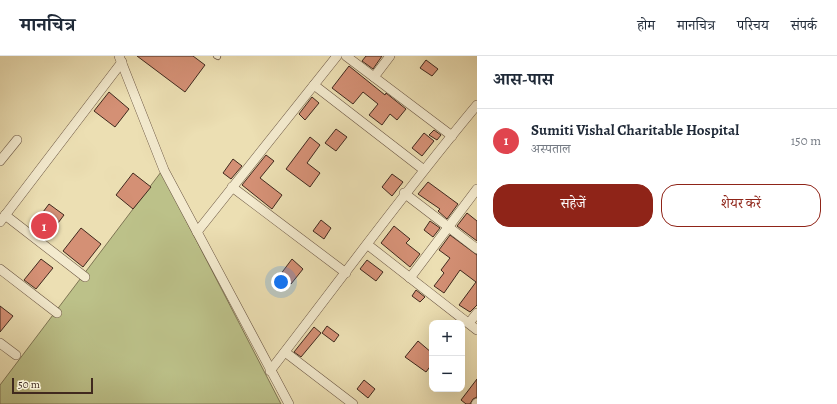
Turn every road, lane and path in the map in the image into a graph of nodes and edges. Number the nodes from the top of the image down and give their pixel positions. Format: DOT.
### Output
graph roads {
  1 [pos="337,56"];
  2 [pos="346,56"];
  3 [pos="390,56"];
  4 [pos="120,59"];
  5 [pos="374,77"];
  6 [pos="314,85"];
  7 [pos="477,105"];
  8 [pos="452,136"];
  9 [pos="16,140"];
  10 [pos="0,161"];
  11 [pos="424,170"];
  12 [pos="232,186"];
  13 [pos="477,189"];
  14 [pos="404,193"];
  15 [pos="2,218"];
  16 [pos="448,227"];
  17 [pos="196,232"];
  18 [pos="368,245"];
  19 [pos="477,249"];
  20 [pos="0,268"];
  21 [pos="346,273"];
  22 [pos="85,277"];
  23 [pos="410,278"];
  24 [pos="57,312"];
  25 [pos="477,313"];
  26 [pos="469,324"];
  27 [pos="477,330"];
  28 [pos="0,343"];
  29 [pos="285,352"];
  30 [pos="16,355"];
  31 [pos="270,371"];
  32 [pos="289,404"];
  33 [pos="353,404"];
  1 -- 6 [label="street"];
  2 -- 5 [label="street"];
  3 -- 5 [label="street"];
  4 -- 15 [label="street"];
  4 -- 17 [label="street"];
  5 -- 8 [label="street"];
  6 -- 11 [label="street"];
  6 -- 12 [label="street"];
  7 -- 8 [label="street"];
  8 -- 11 [label="street"];
  9 -- 10 [label="street"];
  11 -- 14 [label="street"];
  12 -- 17 [label="street"];
  12 -- 21 [label="street"];
  13 -- 16 [label="street"];
  14 -- 16 [label="street"];
  14 -- 18 [label="street"];
  15 -- 22 [label="street"];
  16 -- 19 [label="street"];
  16 -- 23 [label="street"];
  17 -- 31 [label="street"];
  18 -- 21 [label="street"];
  18 -- 23 [label="street"];
  20 -- 24 [label="street"];
  21 -- 29 [label="street"];
  23 -- 26 [label="street"];
  25 -- 26 [label="street"];
  26 -- 27 [label="street"];
  28 -- 30 [label="street"];
  29 -- 31 [label="street"];
  29 -- 33 [label="street"];
  31 -- 32 [label="street"];
}
